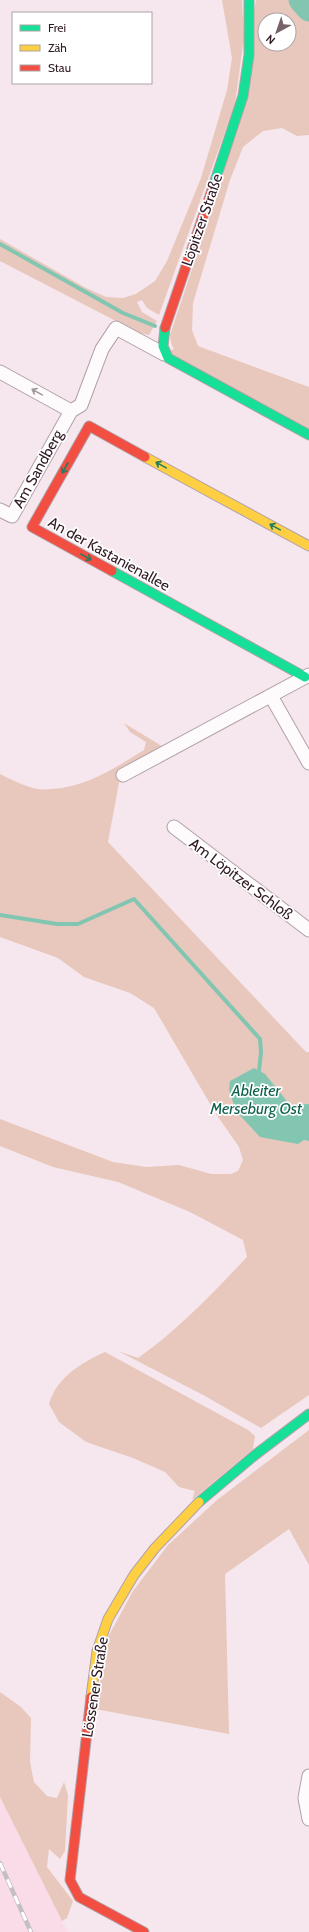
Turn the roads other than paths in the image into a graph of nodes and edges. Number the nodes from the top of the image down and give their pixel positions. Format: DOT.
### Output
graph roads {
  1 [pos="249,0"];
  2 [pos="164,354"];
  3 [pos="0,372"];
  4 [pos="69,414"];
  5 [pos="87,429"];
  6 [pos="309,435"];
  7 [pos="0,510"];
  8 [pos="12,516"];
  9 [pos="32,527"];
  10 [pos="309,546"];
  11 [pos="307,676"];
  12 [pos="271,696"];
  13 [pos="309,763"];
  14 [pos="123,775"];
  15 [pos="174,827"];
  16 [pos="309,930"];
  17 [pos="309,1414"];
  18 [pos="309,1776"];
  19 [pos="309,1819"];
  20 [pos="144,1932"];
  1 -- 2 [label="street, Löpitzer Straße"];
  2 -- 4 [label="street, Am Sandberg"];
  2 -- 6 [label="street"];
  4 -- 3 [label="street, one-way"];
  4 -- 5 [label="street"];
  4 -- 8 [label="street, Am Sandberg"];
  5 -- 9 [label="street, An der Kastanienallee, one-way"];
  10 -- 5 [label="street, one-way"];
  7 -- 8 [label="street, Am Sandberg"];
  8 -- 9 [label="street"];
  9 -- 11 [label="street, An der Kastanienallee, one-way"];
  11 -- 12 [label="street"];
  12 -- 13 [label="street"];
  12 -- 14 [label="street"];
  15 -- 16 [label="street, Am Löpitzer Schloß"];
  17 -- 20 [label="street, Lössener Straße"];
  18 -- 19 [label="street"];
}
